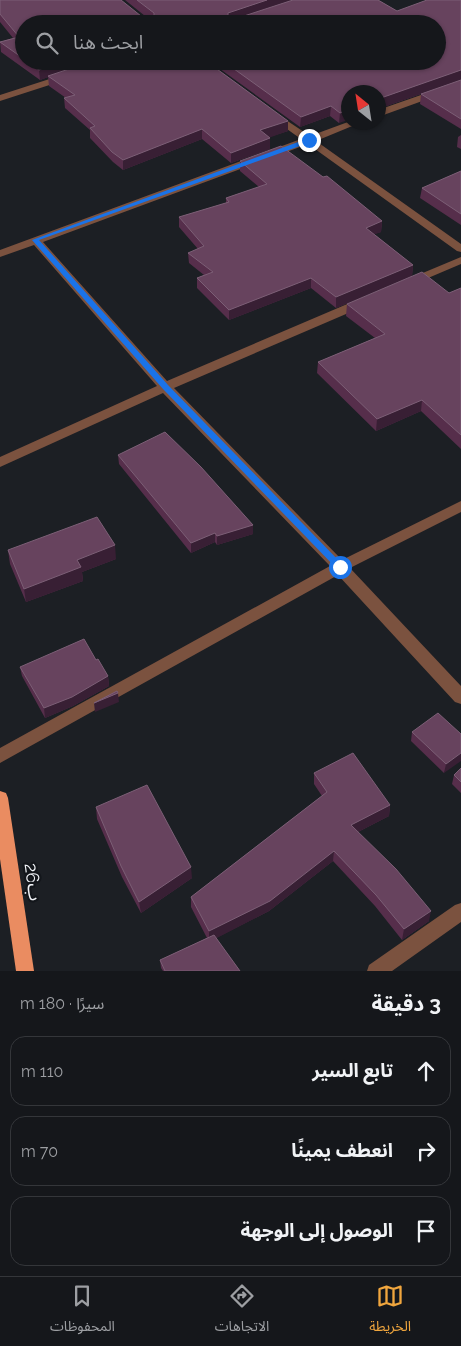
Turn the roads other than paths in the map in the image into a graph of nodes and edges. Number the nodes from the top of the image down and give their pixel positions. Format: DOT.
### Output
graph roads {
  1 [pos="76,74"];
  2 [pos="461,84"];
  3 [pos="0,98"];
  4 [pos="262,106"];
  5 [pos="386,111"];
  6 [pos="341,128"];
  7 [pos="309,140"];
  8 [pos="35,240"];
  9 [pos="461,249"];
  10 [pos="0,254"];
  11 [pos="461,260"];
  12 [pos="398,287"];
  13 [pos="371,299"];
  14 [pos="165,387"];
  15 [pos="0,462"];
  16 [pos="461,506"];
  17 [pos="340,567"];
  18 [pos="461,698"];
  19 [pos="0,756"];
  20 [pos="0,798"];
  21 [pos="461,911"];
  22 [pos="26,971"];
  23 [pos="376,971"];
  1 -- 3 [label="street"];
  2 -- 5 [label="street"];
  4 -- 7 [label="street"];
  6 -- 7 [label="street"];
  7 -- 8 [label="street"];
  7 -- 9 [label="street"];
  8 -- 10 [label="street"];
  8 -- 14 [label="street"];
  11 -- 12 [label="street"];
  13 -- 14 [label="street"];
  14 -- 15 [label="street"];
  14 -- 17 [label="street"];
  16 -- 17 [label="street"];
  17 -- 18 [label="street"];
  17 -- 19 [label="street"];
  20 -- 22 [label="highway, 26ب"];
  21 -- 23 [label="street"];
}
